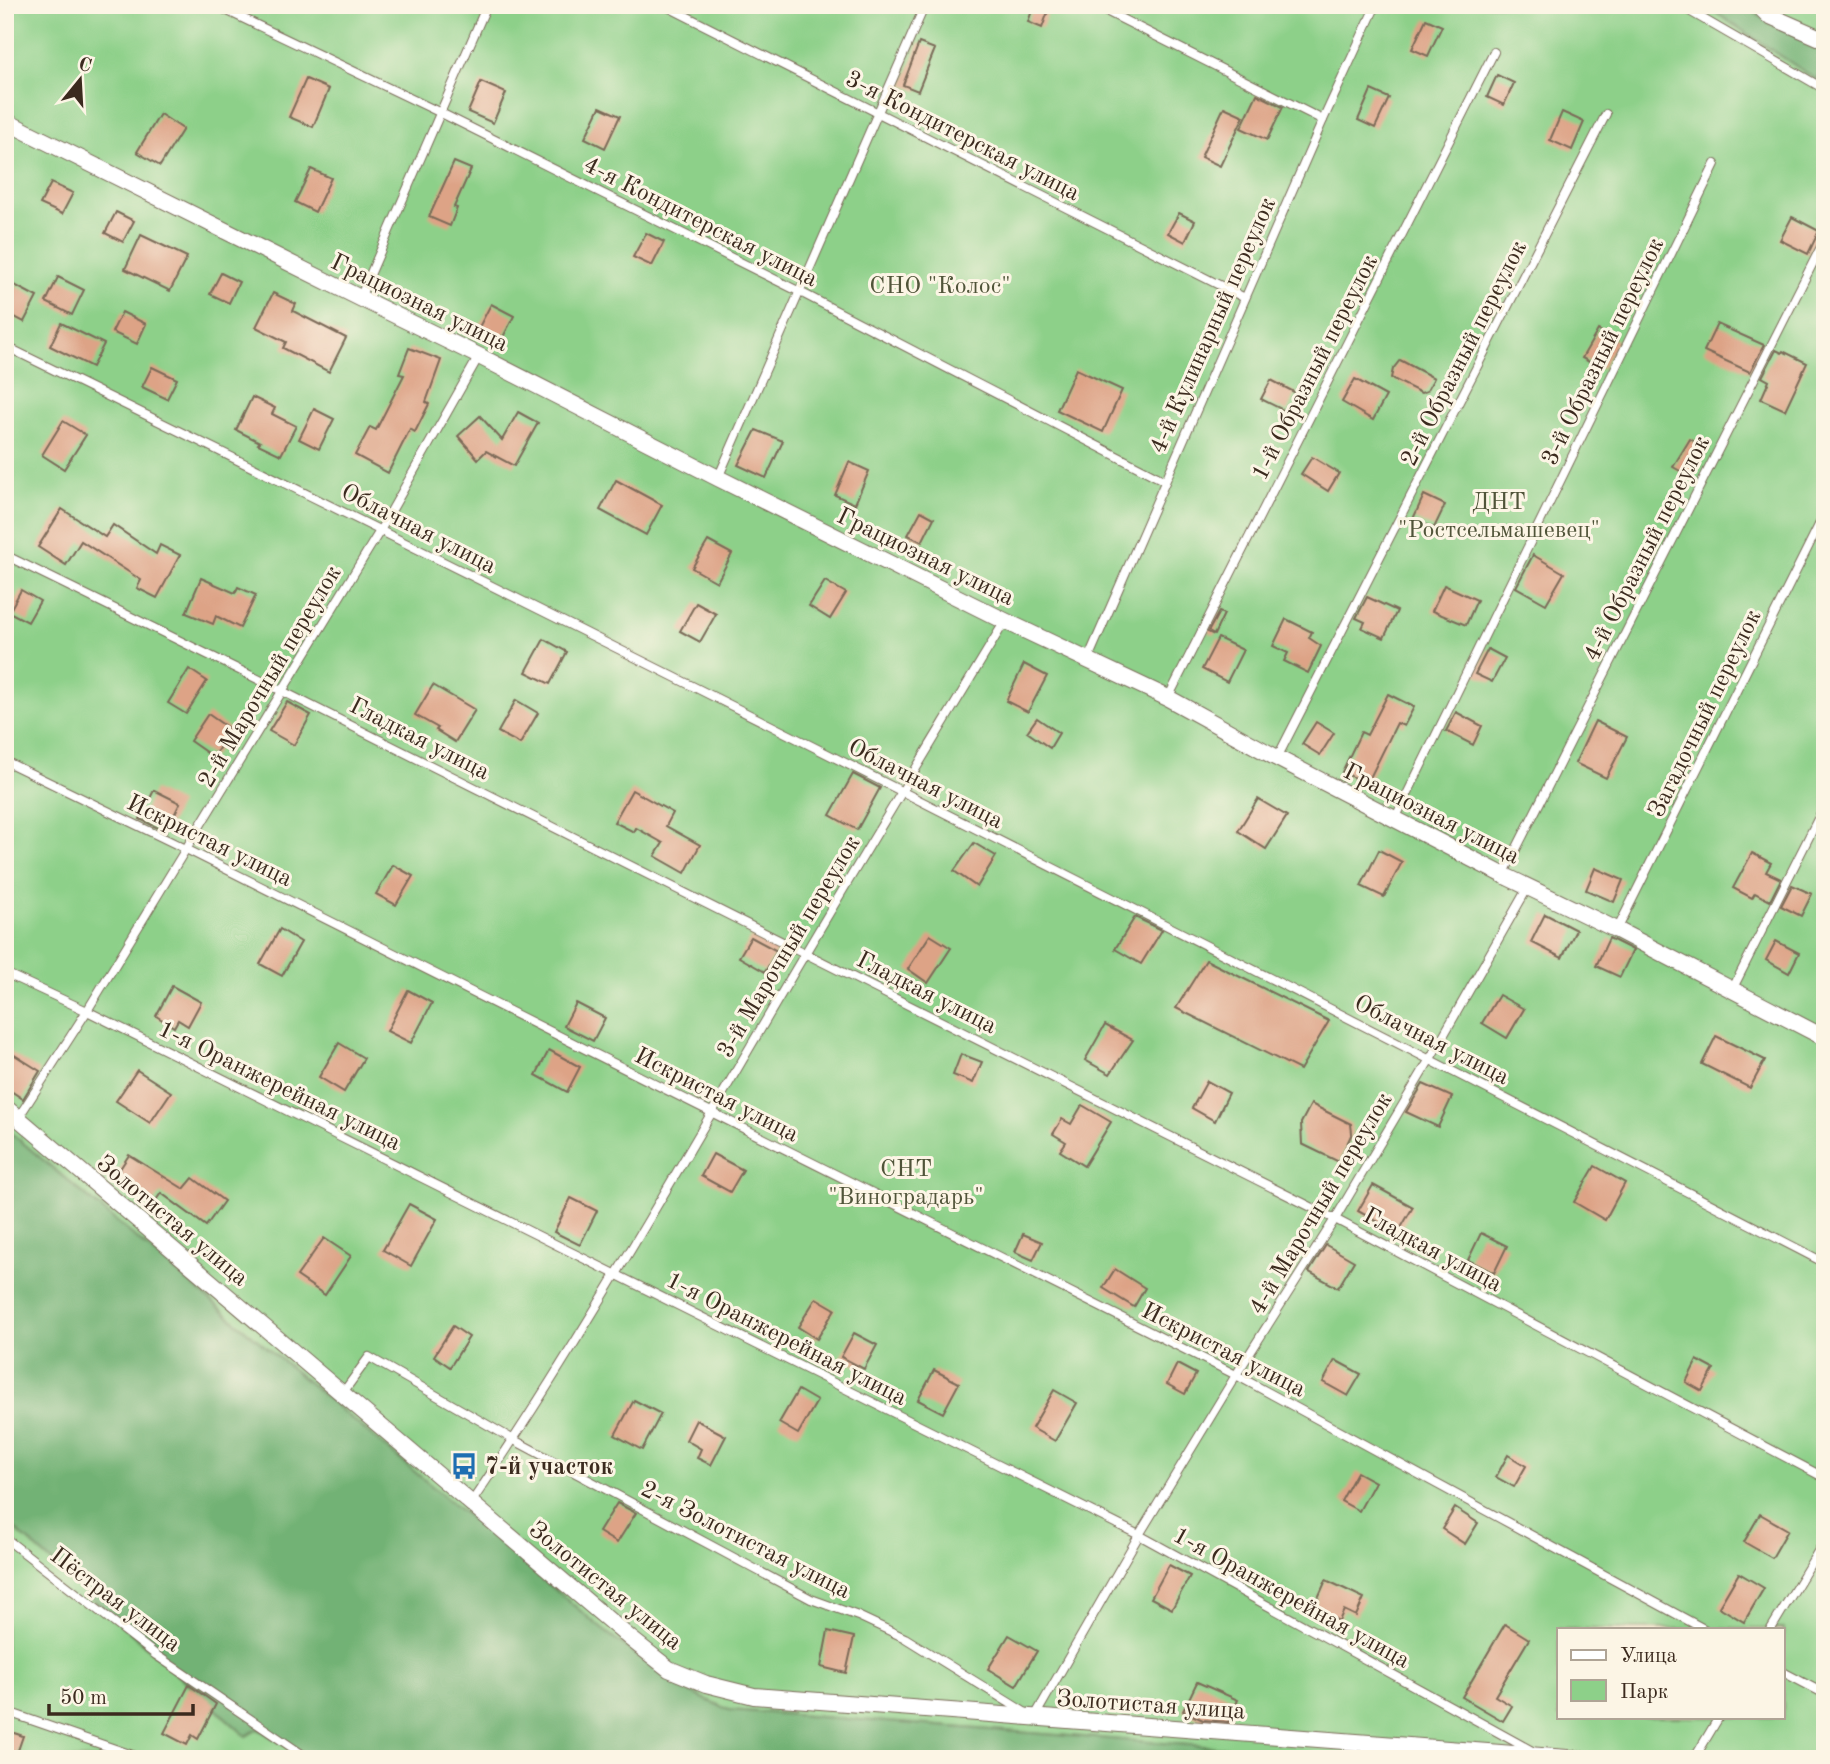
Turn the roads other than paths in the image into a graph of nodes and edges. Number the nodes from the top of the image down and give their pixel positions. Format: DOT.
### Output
graph roads {
  1 [pos="215,5"];
  2 [pos="487,5"];
  3 [pos="664,5"];
  4 [pos="925,5"];
  5 [pos="1094,5"];
  6 [pos="1376,5"];
  7 [pos="1679,5"];
  8 [pos="1758,5"];
  9 [pos="1825,40"];
  10 [pos="1494,52"];
  11 [pos="1819,86"];
  12 [pos="441,113"];
  13 [pos="877,113"];
  14 [pos="1606,114"];
  15 [pos="1323,120"];
  16 [pos="5,121"];
  17 [pos="1715,164"];
  18 [pos="1825,239"];
  19 [pos="800,292"];
  20 [pos="360,298"];
  21 [pos="1245,298"];
  22 [pos="5,346"];
  23 [pos="479,356"];
  24 [pos="718,478"];
  25 [pos="1165,481"];
  26 [pos="1825,513"];
  27 [pos="381,529"];
  28 [pos="5,555"];
  29 [pos="1005,621"];
  30 [pos="1087,661"];
  31 [pos="282,691"];
  32 [pos="1168,698"];
  33 [pos="1278,758"];
  34 [pos="5,761"];
  35 [pos="902,793"];
  36 [pos="1825,805"];
  37 [pos="1395,819"];
  38 [pos="186,849"];
  39 [pos="1503,875"];
  40 [pos="1528,887"];
  41 [pos="1617,930"];
  42 [pos="806,952"];
  43 [pos="5,973"];
  44 [pos="1732,990"];
  45 [pos="88,1011"];
  46 [pos="1825,1038"];
  47 [pos="1430,1059"];
  48 [pos="11,1112"];
  49 [pos="712,1113"];
  50 [pos="1335,1219"];
  51 [pos="1825,1263"];
  52 [pos="617,1275"];
  53 [pos="1236,1375"];
  54 [pos="342,1394"];
  55 [pos="514,1440"];
  56 [pos="1825,1478"];
  57 [pos="471,1503"];
  58 [pos="1139,1535"];
  59 [pos="5,1538"];
  60 [pos="1825,1541"];
  61 [pos="1702,1628"];
  62 [pos="1772,1628"];
  63 [pos="1784,1672"];
  64 [pos="1825,1693"];
  65 [pos="5,1711"];
  66 [pos="1034,1718"];
  67 [pos="1718,1718"];
  68 [pos="1542,1756"];
  69 [pos="140,1758"];
  70 [pos="309,1759"];
  71 [pos="1580,1759"];
  72 [pos="1694,1759"];
  1 -- 12 [label="lane, 4-я Кондитерская улица"];
  2 -- 12 [label="lane"];
  3 -- 13 [label="lane, 3-я Кондитерская улица"];
  4 -- 13 [label="lane"];
  5 -- 15 [label="lane"];
  6 -- 15 [label="lane, 4-й Кулинарный переулок"];
  7 -- 11 [label="lane"];
  8 -- 9 [label="street"];
  10 -- 32 [label="lane, 1-й Образный переулок"];
  12 -- 19 [label="lane, 4-я Кондитерская улица"];
  12 -- 20 [label="lane"];
  13 -- 19 [label="lane"];
  13 -- 21 [label="lane, 3-я Кондитерская улица"];
  14 -- 33 [label="lane, 2-й Образный переулок"];
  15 -- 21 [label="lane, 4-й Кулинарный переулок"];
  16 -- 20 [label="street, Грациозная улица"];
  17 -- 37 [label="lane, 3-й Образный переулок"];
  18 -- 39 [label="lane, 4-й Образный переулок"];
  19 -- 24 [label="lane"];
  19 -- 25 [label="lane, 4-я Кондитерская улица"];
  20 -- 23 [label="street, Грациозная улица"];
  21 -- 25 [label="lane, 4-й Кулинарный переулок"];
  22 -- 27 [label="lane, Облачная улица"];
  23 -- 24 [label="street, Грациозная улица"];
  23 -- 27 [label="lane, 2-й Марочный переулок"];
  24 -- 29 [label="street, Грациозная улица"];
  25 -- 30 [label="lane, 4-й Кулинарный переулок"];
  26 -- 41 [label="lane, Загадочный переулок"];
  27 -- 31 [label="lane, 2-й Марочный переулок"];
  27 -- 35 [label="lane, Облачная улица"];
  28 -- 31 [label="lane, Гладкая улица"];
  29 -- 30 [label="street, Грациозная улица"];
  29 -- 35 [label="lane, 3-й Марочный переулок"];
  30 -- 32 [label="street, Грациозная улица"];
  31 -- 38 [label="lane, 2-й Марочный переулок"];
  31 -- 42 [label="lane, Гладкая улица"];
  32 -- 33 [label="street, Грациозная улица"];
  33 -- 37 [label="street, Грациозная улица"];
  34 -- 38 [label="lane, Искристая улица"];
  35 -- 42 [label="lane, 3-й Марочный переулок"];
  35 -- 47 [label="lane, Облачная улица"];
  36 -- 44 [label="lane"];
  37 -- 39 [label="street, Грациозная улица"];
  38 -- 45 [label="lane, 2-й Марочный переулок"];
  38 -- 49 [label="lane, Искристая улица"];
  39 -- 40 [label="street, Грациозная улица"];
  40 -- 41 [label="street, Грациозная улица"];
  40 -- 47 [label="lane, 4-й Марочный переулок"];
  41 -- 44 [label="street, Грациозная улица"];
  42 -- 49 [label="lane, 3-й Марочный переулок"];
  42 -- 50 [label="lane, Гладкая улица"];
  43 -- 45 [label="lane, 1-я Оранжерейная улица"];
  44 -- 46 [label="street, Грациозная улица"];
  45 -- 48 [label="lane, 2-й Марочный переулок"];
  45 -- 52 [label="lane, 1-я Оранжерейная улица"];
  47 -- 50 [label="lane, 4-й Марочный переулок"];
  47 -- 51 [label="lane, Облачная улица"];
  48 -- 54 [label="street, Золотистая улица"];
  49 -- 52 [label="lane, 3-й Марочный переулок"];
  49 -- 53 [label="lane, Искристая улица"];
  50 -- 53 [label="lane, 4-й Марочный переулок"];
  50 -- 56 [label="lane, Гладкая улица"];
  52 -- 55 [label="lane, 3-й Марочный переулок"];
  52 -- 58 [label="lane, 1-я Оранжерейная улица"];
  53 -- 58 [label="lane, 4-й Марочный переулок"];
  53 -- 61 [label="lane, Искристая улица"];
  54 -- 55 [label="lane, 2-я Золотистая улица"];
  54 -- 57 [label="street, Золотистая улица"];
  55 -- 57 [label="lane, 3-й Марочный переулок"];
  55 -- 66 [label="lane, 2-я Золотистая улица"];
  57 -- 66 [label="street, Золотистая улица"];
  58 -- 66 [label="lane, 4-й Марочный переулок"];
  58 -- 68 [label="lane, 1-я Оранжерейная улица"];
  59 -- 70 [label="lane, Пёстрая улица"];
  60 -- 62 [label="lane"];
  63 -- 64 [label="lane"];
  65 -- 69 [label="lane"];
  66 -- 68 [label="street, Золотистая улица"];
  67 -- 72 [label="lane"];
  68 -- 71 [label="street, Золотистая улица"];
}
